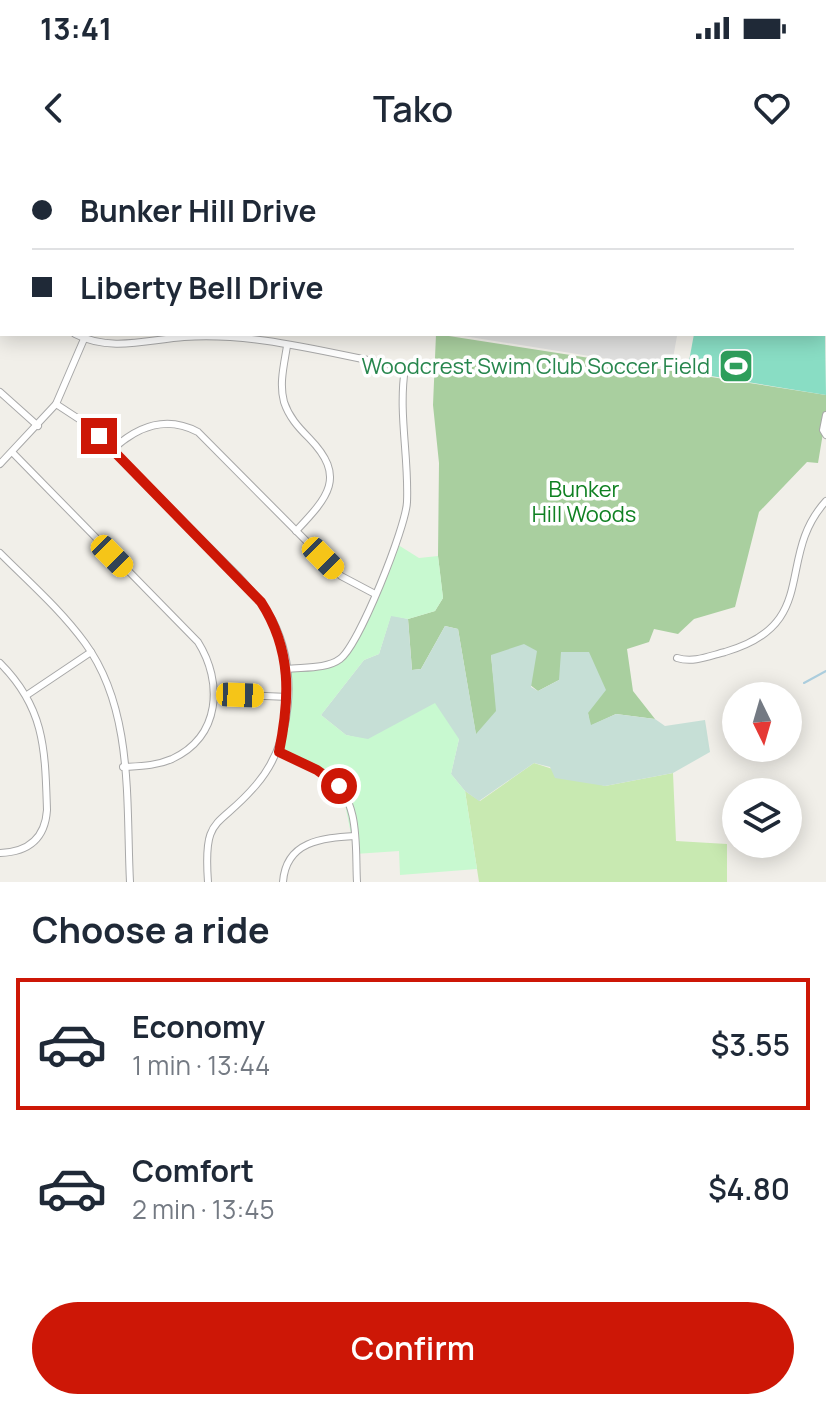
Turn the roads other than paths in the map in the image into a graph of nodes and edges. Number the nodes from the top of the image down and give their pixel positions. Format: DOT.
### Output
graph roads {
  1 [pos="79,336"];
  2 [pos="163,337"];
  3 [pos="84,339"];
  4 [pos="287,346"];
  5 [pos="405,368"];
  6 [pos="429,371"];
  7 [pos="0,392"];
  8 [pos="56,404"];
  9 [pos="826,415"];
  10 [pos="38,426"];
  11 [pos="825,432"];
  12 [pos="113,449"];
  13 [pos="12,452"];
  14 [pos="0,464"];
  15 [pos="826,501"];
  16 [pos="296,531"];
  17 [pos="0,553"];
  18 [pos="375,594"];
  19 [pos="91,652"];
  20 [pos="677,658"];
  21 [pos="0,663"];
  22 [pos="287,669"];
  23 [pos="215,694"];
  24 [pos="27,695"];
  25 [pos="288,697"];
  26 [pos="279,752"];
  27 [pos="123,767"];
  28 [pos="355,836"];
  29 [pos="0,853"];
  30 [pos="130,882"];
  31 [pos="208,882"];
  32 [pos="283,882"];
  33 [pos="357,882"];
  1 -- 3 [label="street"];
  2 -- 3 [label="street"];
  2 -- 4 [label="street"];
  3 -- 8 [label="street"];
  4 -- 5 [label="street"];
  4 -- 16 [label="street"];
  5 -- 6 [label="street"];
  5 -- 18 [label="street"];
  7 -- 10 [label="street"];
  8 -- 10 [label="street"];
  8 -- 12 [label="street"];
  9 -- 11 [label="street"];
  10 -- 13 [label="street"];
  12 -- 16 [label="street"];
  12 -- 22 [label="street"];
  13 -- 14 [label="street"];
  13 -- 23 [label="street"];
  15 -- 20 [label="street"];
  16 -- 18 [label="street"];
  17 -- 19 [label="street"];
  18 -- 22 [label="street"];
  19 -- 24 [label="street"];
  19 -- 27 [label="street"];
  21 -- 24 [label="street"];
  22 -- 25 [label="street"];
  23 -- 25 [label="street"];
  23 -- 27 [label="street"];
  24 -- 29 [label="street"];
  25 -- 26 [label="street"];
  26 -- 28 [label="street"];
  26 -- 31 [label="street"];
  27 -- 30 [label="street"];
  28 -- 32 [label="street"];
  28 -- 33 [label="street"];
}
